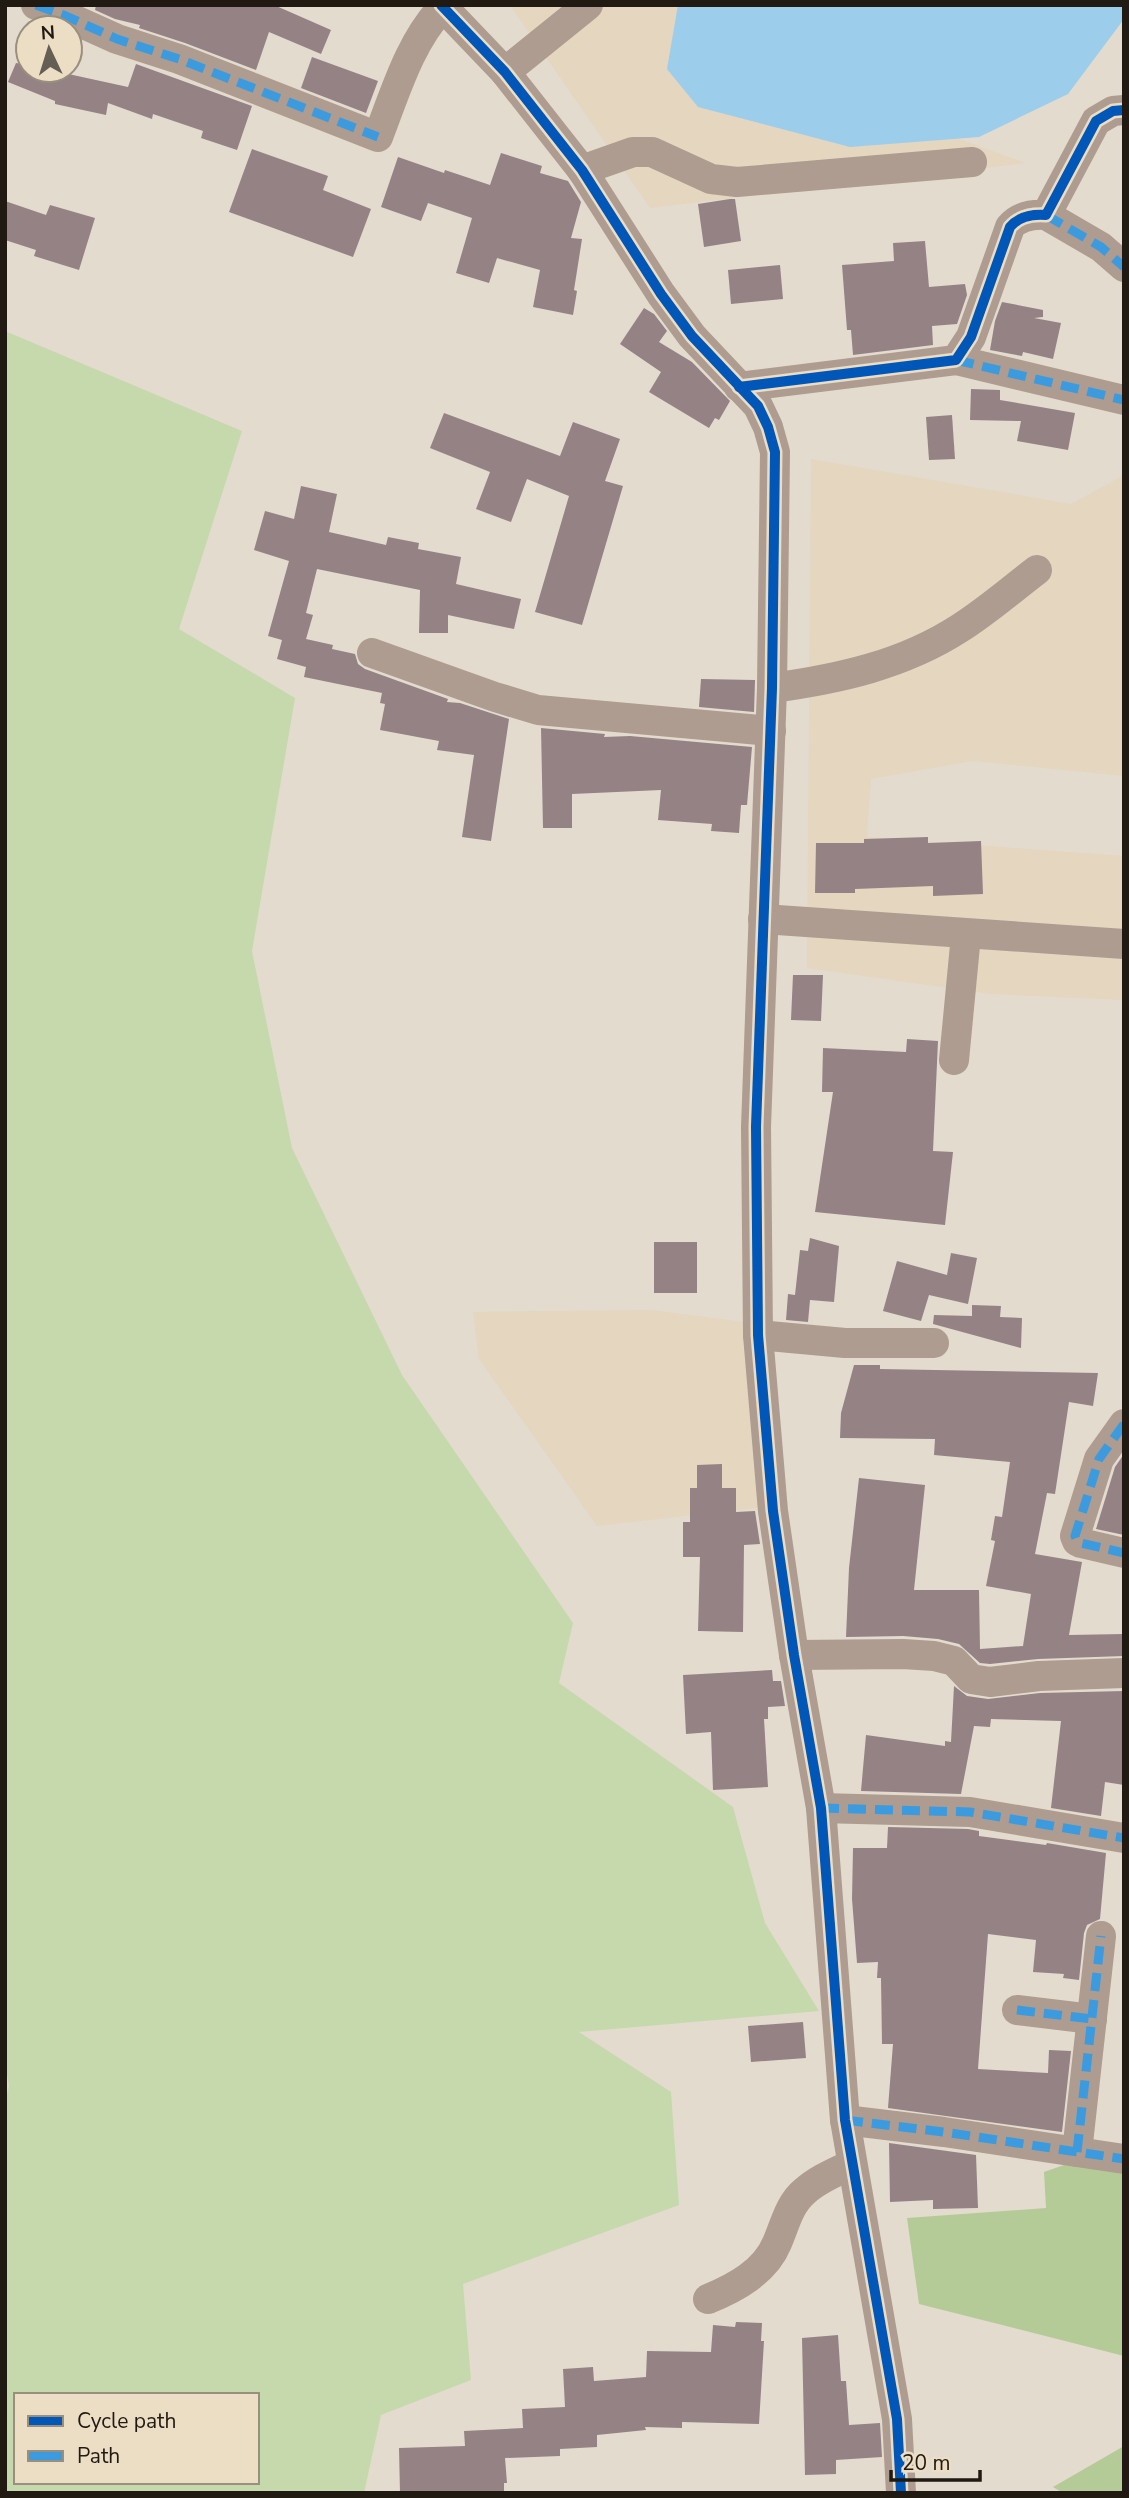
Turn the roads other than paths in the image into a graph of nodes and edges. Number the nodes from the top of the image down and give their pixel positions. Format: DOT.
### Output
graph roads {
  1 [pos="36,5"];
  2 [pos="588,5"];
  3 [pos="442,6"];
  4 [pos="505,72"];
  5 [pos="1124,110"];
  6 [pos="972,162"];
  7 [pos="582,170"];
  8 [pos="1046,215"];
  9 [pos="1124,267"];
  10 [pos="956,360"];
  11 [pos="739,387"];
  12 [pos="1124,400"];
  13 [pos="1037,570"];
  14 [pos="372,653"];
  15 [pos="772,688"];
  16 [pos="771,731"];
  17 [pos="763,919"];
  18 [pos="966,935"];
  19 [pos="1124,944"];
  20 [pos="954,1060"];
  21 [pos="758,1335"];
  22 [pos="934,1343"];
  23 [pos="1124,1424"];
  24 [pos="1124,1553"];
  25 [pos="794,1655"];
  26 [pos="1124,1672"];
  27 [pos="821,1808"];
  28 [pos="1124,1838"];
  29 [pos="1101,1936"];
  30 [pos="1017,2010"];
  31 [pos="1092,2019"];
  32 [pos="845,2120"];
  33 [pos="1077,2152"];
  34 [pos="1124,2159"];
  35 [pos="852,2164"];
  36 [pos="708,2299"];
  37 [pos="901,2493"];
  1 -- 3 [label="street"];
  2 -- 4 [label="street"];
  3 -- 4 [label="street"];
  4 -- 7 [label="street"];
  5 -- 8 [label="street"];
  6 -- 7 [label="street"];
  7 -- 11 [label="street"];
  8 -- 9 [label="street"];
  8 -- 10 [label="street"];
  10 -- 11 [label="street"];
  10 -- 12 [label="street"];
  11 -- 15 [label="street"];
  13 -- 15 [label="street"];
  14 -- 16 [label="street"];
  15 -- 16 [label="street"];
  16 -- 17 [label="street"];
  17 -- 18 [label="street"];
  17 -- 21 [label="street"];
  18 -- 19 [label="street"];
  18 -- 20 [label="street"];
  21 -- 22 [label="street"];
  21 -- 25 [label="street"];
  23 -- 24 [label="street"];
  25 -- 26 [label="street"];
  25 -- 27 [label="street"];
  27 -- 28 [label="street"];
  27 -- 32 [label="street"];
  29 -- 31 [label="street"];
  30 -- 31 [label="street"];
  31 -- 33 [label="street"];
  32 -- 33 [label="street"];
  32 -- 35 [label="street"];
  33 -- 34 [label="street"];
  35 -- 36 [label="street"];
  35 -- 37 [label="street"];
}
